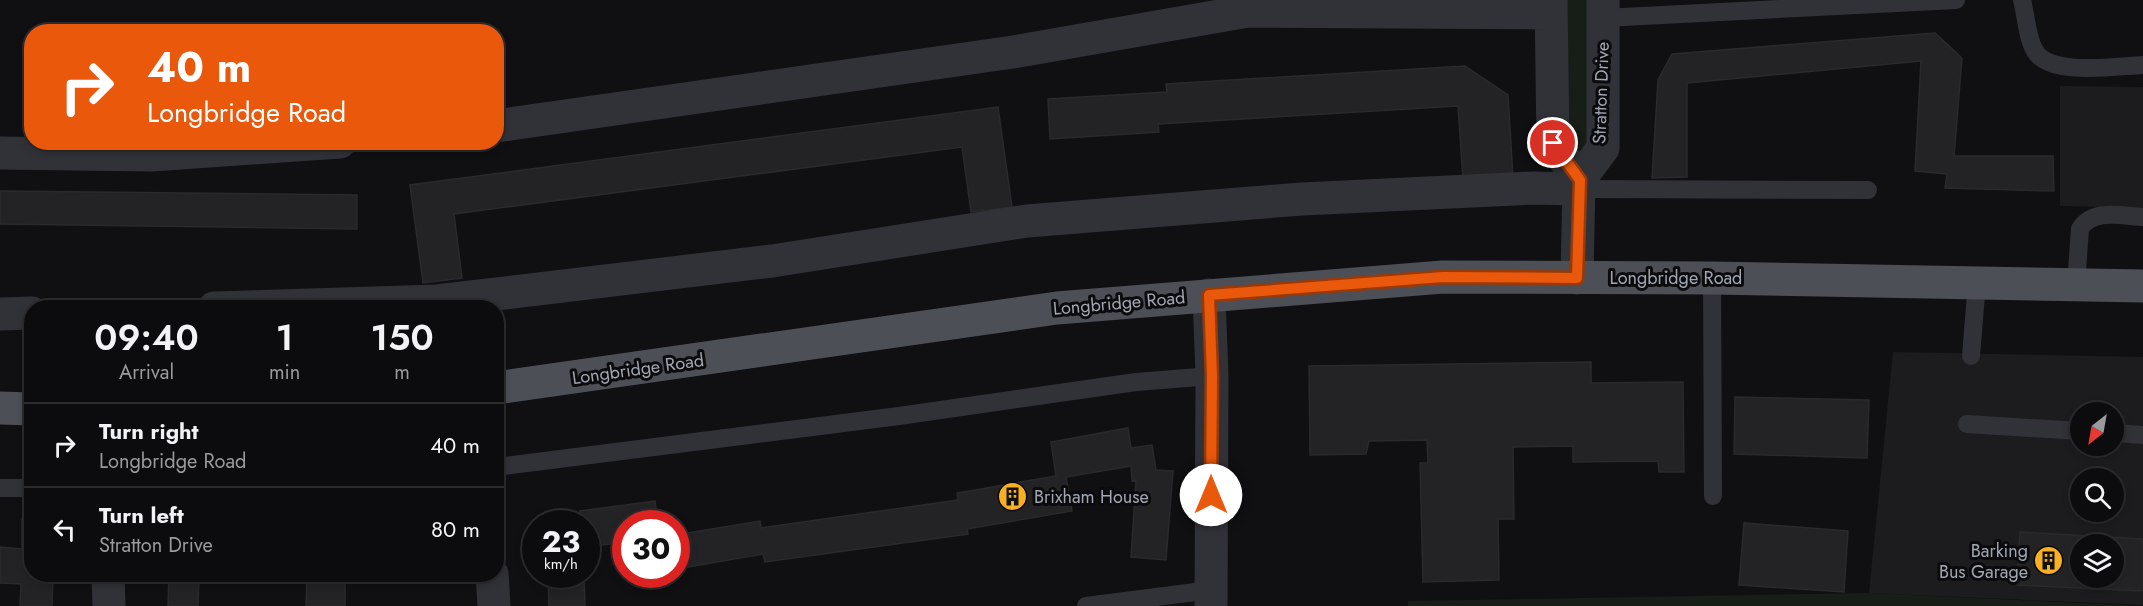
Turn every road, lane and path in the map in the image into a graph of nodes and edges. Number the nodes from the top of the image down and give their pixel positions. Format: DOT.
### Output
graph roads {
  1 [pos="1956,0"];
  2 [pos="2022,0"];
  3 [pos="1551,7"];
  4 [pos="1603,9"];
  5 [pos="2143,65"];
  6 [pos="504,125"];
  7 [pos="224,150"];
  8 [pos="0,153"];
  9 [pos="1579,185"];
  10 [pos="1868,190"];
  11 [pos="2143,217"];
  12 [pos="1577,278"];
  13 [pos="1712,278"];
  14 [pos="1977,282"];
  15 [pos="2076,284"];
  16 [pos="2143,286"];
  17 [pos="1209,295"];
  18 [pos="437,300"];
  19 [pos="24,313"];
  20 [pos="0,314"];
  21 [pos="1971,356"];
  22 [pos="1212,376"];
  23 [pos="504,387"];
  24 [pos="0,408"];
  25 [pos="24,409"];
  26 [pos="1967,423"];
  27 [pos="2070,430"];
  28 [pos="2124,434"];
  29 [pos="2143,435"];
  30 [pos="504,466"];
  31 [pos="0,488"];
  32 [pos="24,488"];
  33 [pos="1713,496"];
  34 [pos="108,582"];
  35 [pos="492,582"];
  36 [pos="1211,598"];
  37 [pos="108,606"];
  38 [pos="494,606"];
  39 [pos="1086,606"];
  1 -- 4 [label="lane"];
  2 -- 5 [label="lane"];
  3 -- 6 [label="street"];
  3 -- 9 [label="street"];
  4 -- 9 [label="street, Stratton Drive"];
  7 -- 8 [label="street"];
  9 -- 10 [label="lane"];
  9 -- 12 [label="street"];
  9 -- 18 [label="street"];
  11 -- 15 [label="lane"];
  12 -- 13 [label="main road, Longbridge Road"];
  12 -- 17 [label="main road, Longbridge Road"];
  13 -- 14 [label="main road, Longbridge Road"];
  13 -- 33 [label="lane"];
  14 -- 15 [label="main road, Longbridge Road"];
  14 -- 21 [label="lane"];
  15 -- 16 [label="main road, Longbridge Road"];
  17 -- 22 [label="street"];
  17 -- 23 [label="main road, Longbridge Road"];
  19 -- 20 [label="street"];
  22 -- 30 [label="lane"];
  22 -- 36 [label="street"];
  24 -- 25 [label="main road"];
  26 -- 27 [label="lane"];
  28 -- 29 [label="lane"];
  31 -- 32 [label="lane"];
  34 -- 37 [label="street"];
  35 -- 38 [label="street"];
  36 -- 39 [label="lane"];
}
